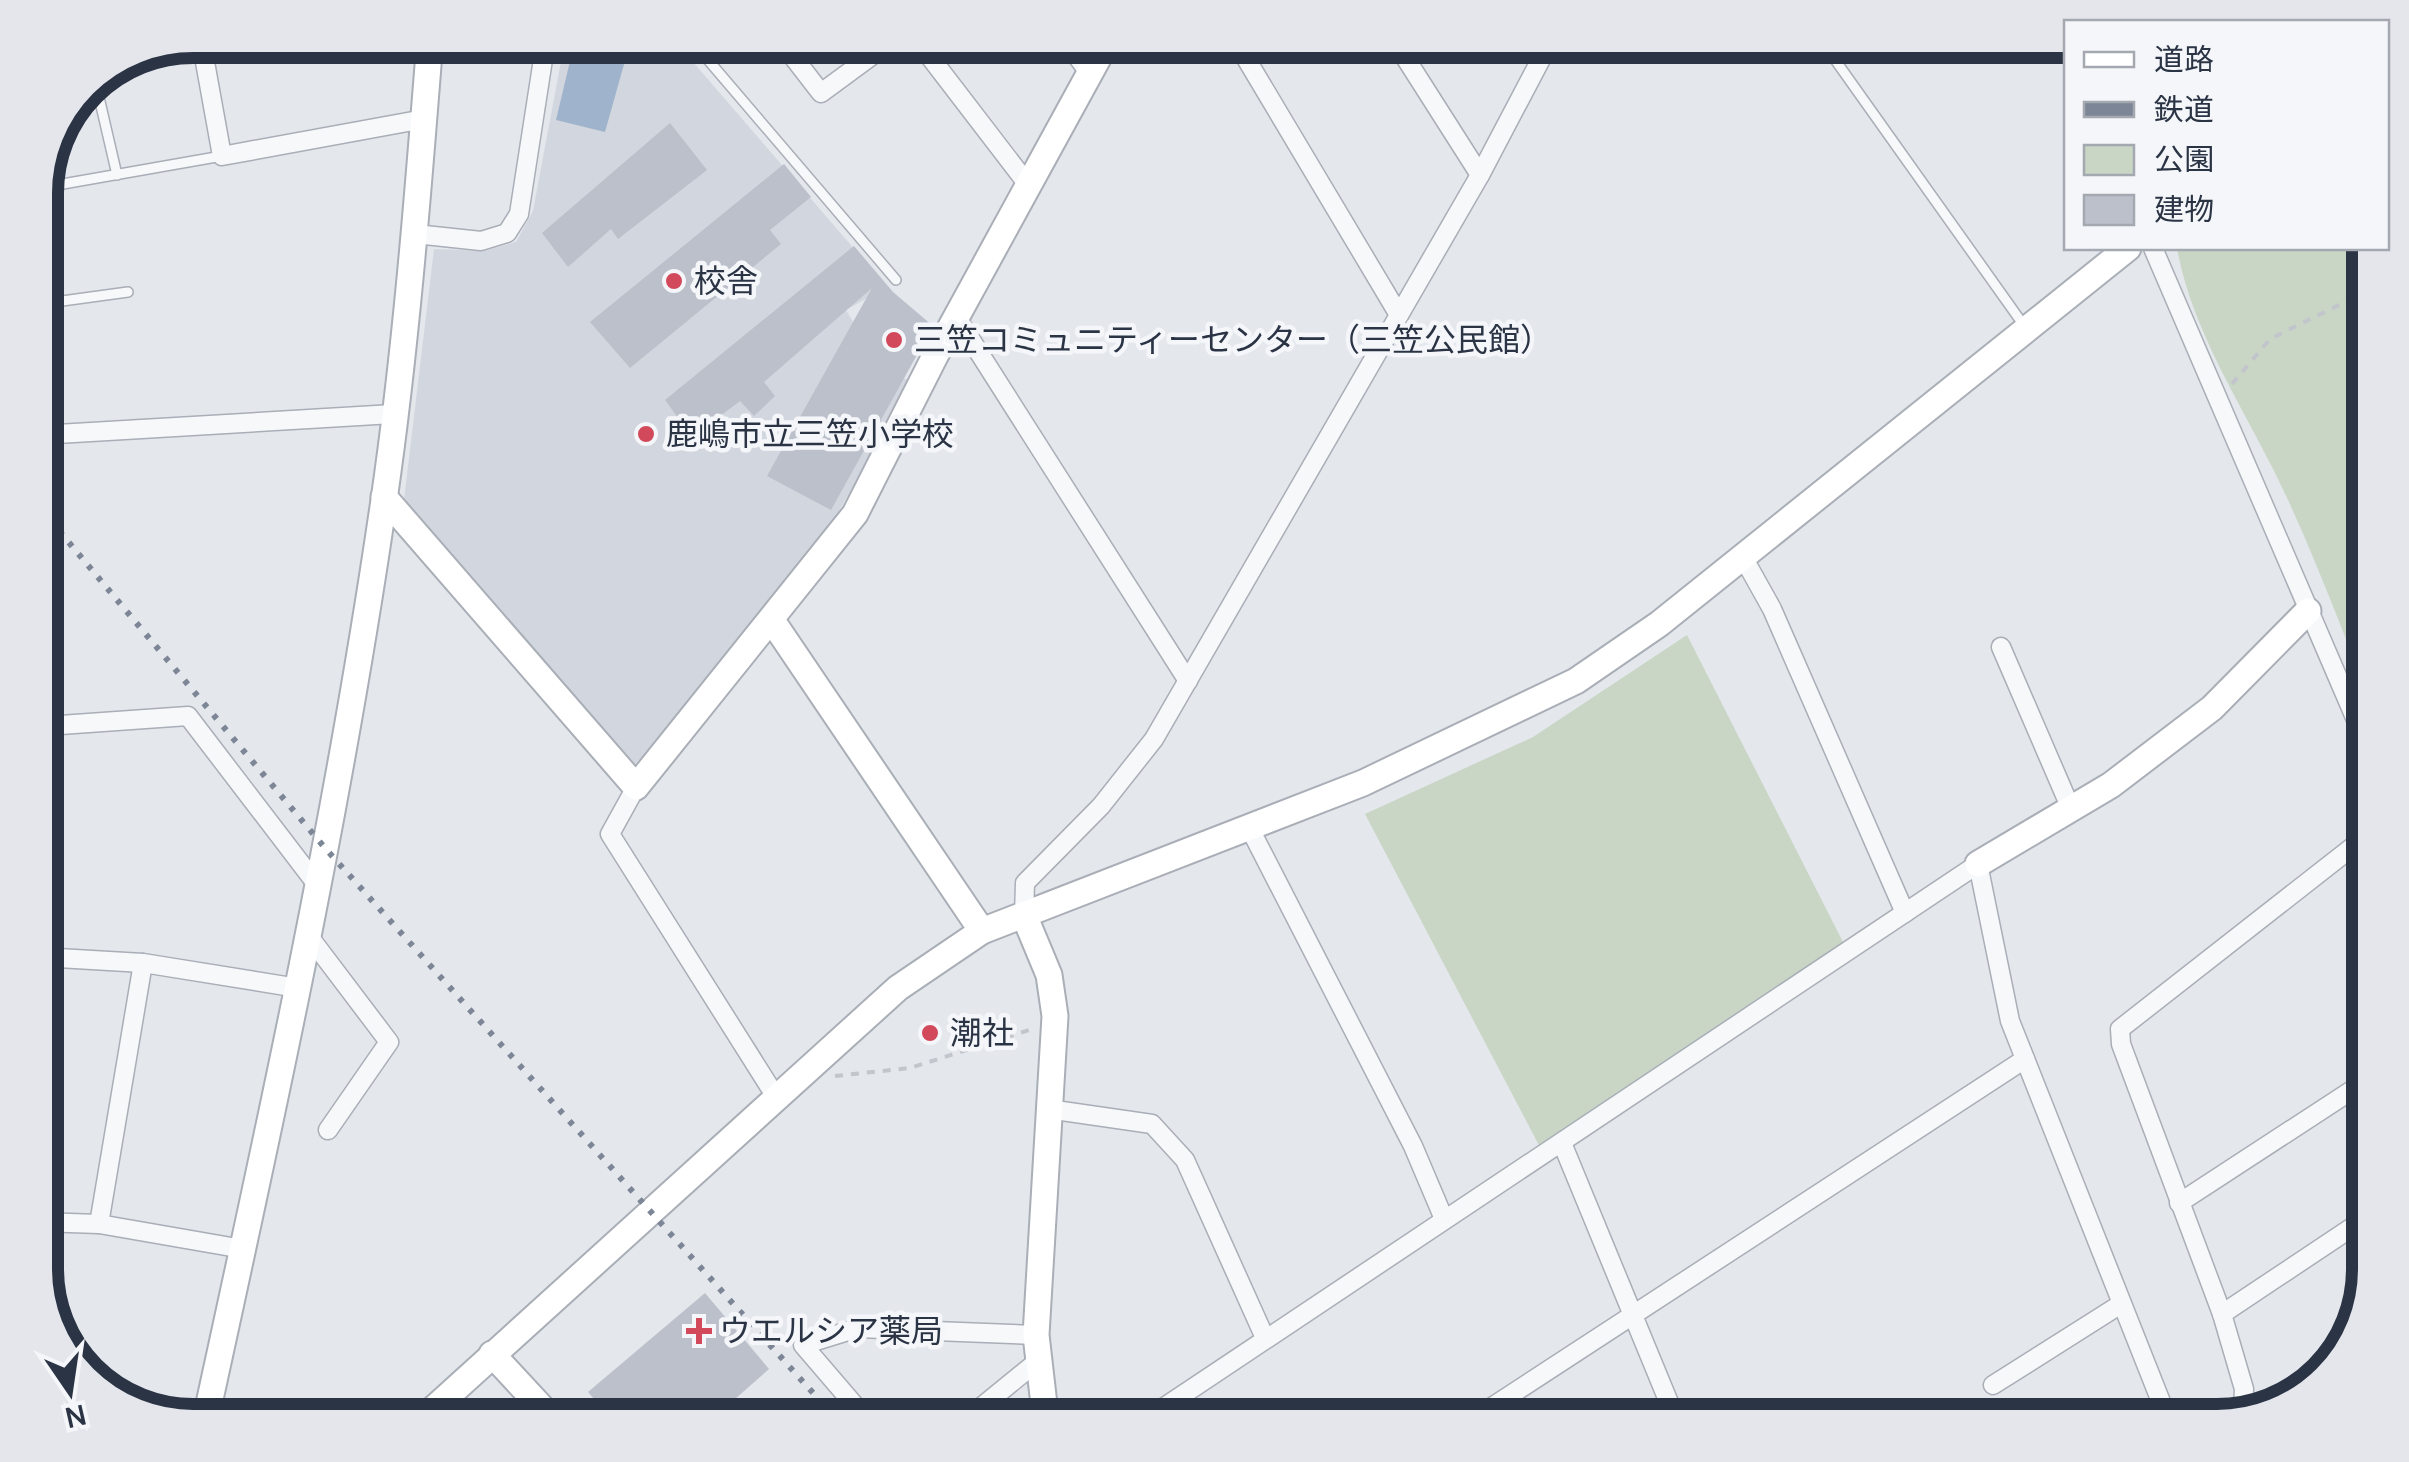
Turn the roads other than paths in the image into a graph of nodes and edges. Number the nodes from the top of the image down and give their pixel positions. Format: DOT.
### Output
graph roads {
  1 [pos="204,58"];
  2 [pos="429,58"];
  3 [pos="543,58"];
  4 [pos="706,58"];
  5 [pos="793,58"];
  6 [pos="869,58"];
  7 [pos="932,58"];
  8 [pos="1078,58"];
  9 [pos="1098,58"];
  10 [pos="1246,58"];
  11 [pos="1406,58"];
  12 [pos="1541,58"];
  13 [pos="1834,58"];
  14 [pos="1090,74"];
  15 [pos="98,96"];
  16 [pos="424,120"];
  17 [pos="222,156"];
  18 [pos="1480,174"];
  19 [pos="116,175"];
  20 [pos="58,185"];
  21 [pos="1028,186"];
  22 [pos="415,234"];
  23 [pos="2125,250"];
  24 [pos="2154,250"];
  25 [pos="896,280"];
  26 [pos="128,292"];
  27 [pos="58,302"];
  28 [pos="1399,315"];
  29 [pos="957,318"];
  30 [pos="2026,328"];
  31 [pos="393,414"];
  32 [pos="58,434"];
  33 [pos="384,497"];
  34 [pos="1743,557"];
  35 [pos="2308,611"];
  36 [pos="772,622"];
  37 [pos="2001,648"];
  38 [pos="1188,681"];
  39 [pos="2351,710"];
  40 [pos="58,725"];
  41 [pos="636,787"];
  42 [pos="2071,808"];
  43 [pos="1248,825"];
  44 [pos="2352,848"];
  45 [pos="1978,864"];
  46 [pos="318,886"];
  47 [pos="1905,913"];
  48 [pos="1024,915"];
  49 [pos="982,932"];
  50 [pos="308,935"];
  51 [pos="58,959"];
  52 [pos="143,963"];
  53 [pos="298,988"];
  54 [pos="2025,1059"];
  55 [pos="2352,1090"];
  56 [pos="776,1097"];
  57 [pos="1048,1109"];
  58 [pos="328,1130"];
  59 [pos="1562,1142"];
  60 [pos="2179,1203"];
  61 [pos="1444,1220"];
  62 [pos="58,1223"];
  63 [pos="99,1224"];
  64 [pos="2352,1227"];
  65 [pos="243,1249"];
  66 [pos="2121,1304"];
  67 [pos="2222,1314"];
  68 [pos="1634,1318"];
  69 [pos="1265,1338"];
  70 [pos="1037,1348"];
  71 [pos="492,1354"];
  72 [pos="1993,1385"];
  73 [pos="2245,1401"];
  74 [pos="1175,1402"];
  75 [pos="209,1404"];
  76 [pos="438,1404"];
  77 [pos="538,1404"];
  78 [pos="854,1404"];
  79 [pos="982,1404"];
  80 [pos="1044,1404"];
  81 [pos="1172,1404"];
  82 [pos="1498,1404"];
  83 [pos="1669,1404"];
  84 [pos="2162,1404"];
  1 -- 17 [label="street"];
  2 -- 16 [label="street"];
  3 -- 22 [label="street"];
  4 -- 25 [label="lane"];
  5 -- 6 [label="street"];
  7 -- 21 [label="street"];
  8 -- 14 [label="street"];
  9 -- 14 [label="street"];
  10 -- 28 [label="street"];
  11 -- 18 [label="street"];
  12 -- 18 [label="street"];
  13 -- 30 [label="lane"];
  14 -- 21 [label="street"];
  15 -- 19 [label="lane"];
  16 -- 17 [label="street"];
  16 -- 22 [label="street"];
  17 -- 19 [label="lane"];
  18 -- 28 [label="street"];
  19 -- 20 [label="lane"];
  21 -- 29 [label="street"];
  22 -- 31 [label="street"];
  23 -- 30 [label="street"];
  24 -- 35 [label="street"];
  26 -- 27 [label="lane"];
  28 -- 38 [label="street"];
  29 -- 36 [label="street"];
  29 -- 38 [label="street"];
  30 -- 34 [label="street"];
  31 -- 32 [label="street"];
  31 -- 33 [label="street"];
  33 -- 41 [label="street"];
  33 -- 46 [label="street"];
  34 -- 43 [label="street"];
  34 -- 47 [label="street"];
  35 -- 39 [label="street"];
  35 -- 42 [label="street"];
  36 -- 41 [label="street"];
  36 -- 49 [label="street"];
  37 -- 42 [label="street"];
  38 -- 48 [label="street"];
  40 -- 46 [label="street"];
  41 -- 56 [label="street"];
  42 -- 45 [label="street"];
  43 -- 48 [label="street"];
  43 -- 61 [label="street"];
  44 -- 60 [label="street"];
  45 -- 47 [label="street"];
  45 -- 54 [label="street"];
  46 -- 50 [label="street"];
  47 -- 59 [label="street"];
  48 -- 49 [label="street"];
  48 -- 57 [label="street"];
  49 -- 56 [label="street"];
  50 -- 53 [label="street"];
  50 -- 58 [label="street"];
  51 -- 52 [label="street"];
  52 -- 53 [label="street"];
  52 -- 63 [label="street"];
  53 -- 65 [label="street"];
  54 -- 66 [label="street"];
  54 -- 68 [label="street"];
  55 -- 60 [label="street"];
  56 -- 71 [label="street"];
  57 -- 69 [label="street"];
  57 -- 70 [label="street"];
  59 -- 61 [label="street"];
  59 -- 68 [label="street"];
  60 -- 67 [label="street"];
  61 -- 69 [label="street"];
  62 -- 63 [label="street"];
  63 -- 65 [label="street"];
  64 -- 67 [label="street"];
  65 -- 75 [label="street"];
  66 -- 72 [label="street"];
  66 -- 84 [label="street"];
  67 -- 73 [label="street"];
  68 -- 82 [label="street"];
  68 -- 83 [label="street"];
  69 -- 74 [label="street"];
  70 -- 78 [label="street"];
  70 -- 79 [label="street"];
  70 -- 80 [label="street"];
  71 -- 76 [label="street"];
  71 -- 77 [label="street"];
  74 -- 81 [label="street"];
}
